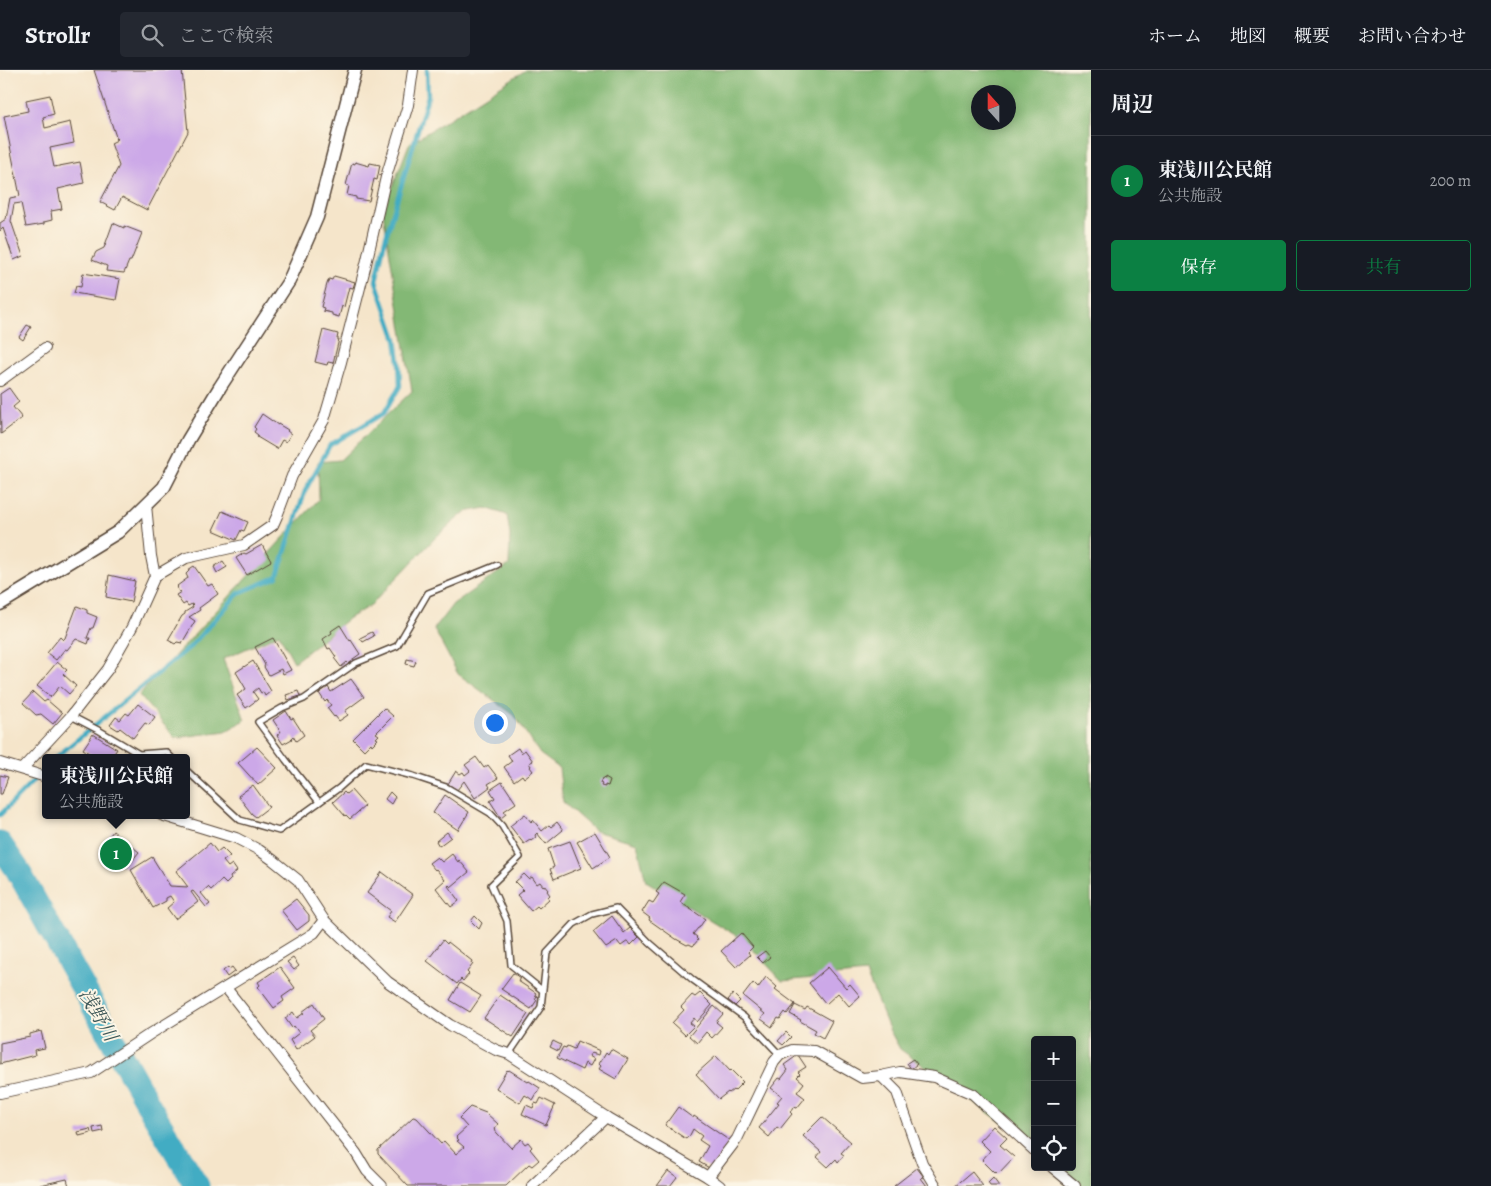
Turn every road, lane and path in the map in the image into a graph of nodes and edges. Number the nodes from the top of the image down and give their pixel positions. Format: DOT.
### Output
graph roads {
  1 [pos="355,70"];
  2 [pos="413,70"];
  3 [pos="45,348"];
  4 [pos="0,381"];
  5 [pos="146,505"];
  6 [pos="497,564"];
  7 [pos="155,576"];
  8 [pos="0,604"];
  9 [pos="75,718"];
  10 [pos="139,754"];
  11 [pos="139,754"];
  12 [pos="168,754"];
  13 [pos="0,763"];
  14 [pos="26,770"];
  15 [pos="190,774"];
  16 [pos="42,776"];
  17 [pos="319,802"];
  18 [pos="174,819"];
  19 [pos="324,920"];
  20 [pos="226,988"];
  21 [pos="542,990"];
  22 [pos="509,1054"];
  23 [pos="780,1055"];
  24 [pos="881,1076"];
  25 [pos="0,1094"];
  26 [pos="606,1117"];
  27 [pos="1031,1147"];
  28 [pos="1057,1171"];
  29 [pos="708,1178"];
  30 [pos="382,1186"];
  31 [pos="532,1186"];
  32 [pos="720,1186"];
  33 [pos="936,1186"];
  34 [pos="1075,1186"];
  1 -- 5 [label="street"];
  2 -- 7 [label="street"];
  3 -- 4 [label="street"];
  5 -- 7 [label="street"];
  5 -- 8 [label="street"];
  6 -- 17 [label="lane"];
  7 -- 9 [label="street"];
  9 -- 10 [label="lane"];
  9 -- 14 [label="street"];
  11 -- 12 [label="lane"];
  13 -- 14 [label="street"];
  14 -- 16 [label="street"];
  15 -- 17 [label="lane"];
  17 -- 21 [label="lane"];
  18 -- 19 [label="street"];
  19 -- 20 [label="street"];
  19 -- 22 [label="street"];
  20 -- 25 [label="street"];
  20 -- 30 [label="street"];
  21 -- 22 [label="lane"];
  21 -- 23 [label="lane"];
  22 -- 26 [label="street"];
  23 -- 24 [label="street"];
  23 -- 29 [label="street"];
  24 -- 27 [label="street"];
  24 -- 33 [label="street"];
  26 -- 29 [label="street"];
  26 -- 31 [label="street"];
  28 -- 34 [label="street"];
  29 -- 32 [label="street"];
}
